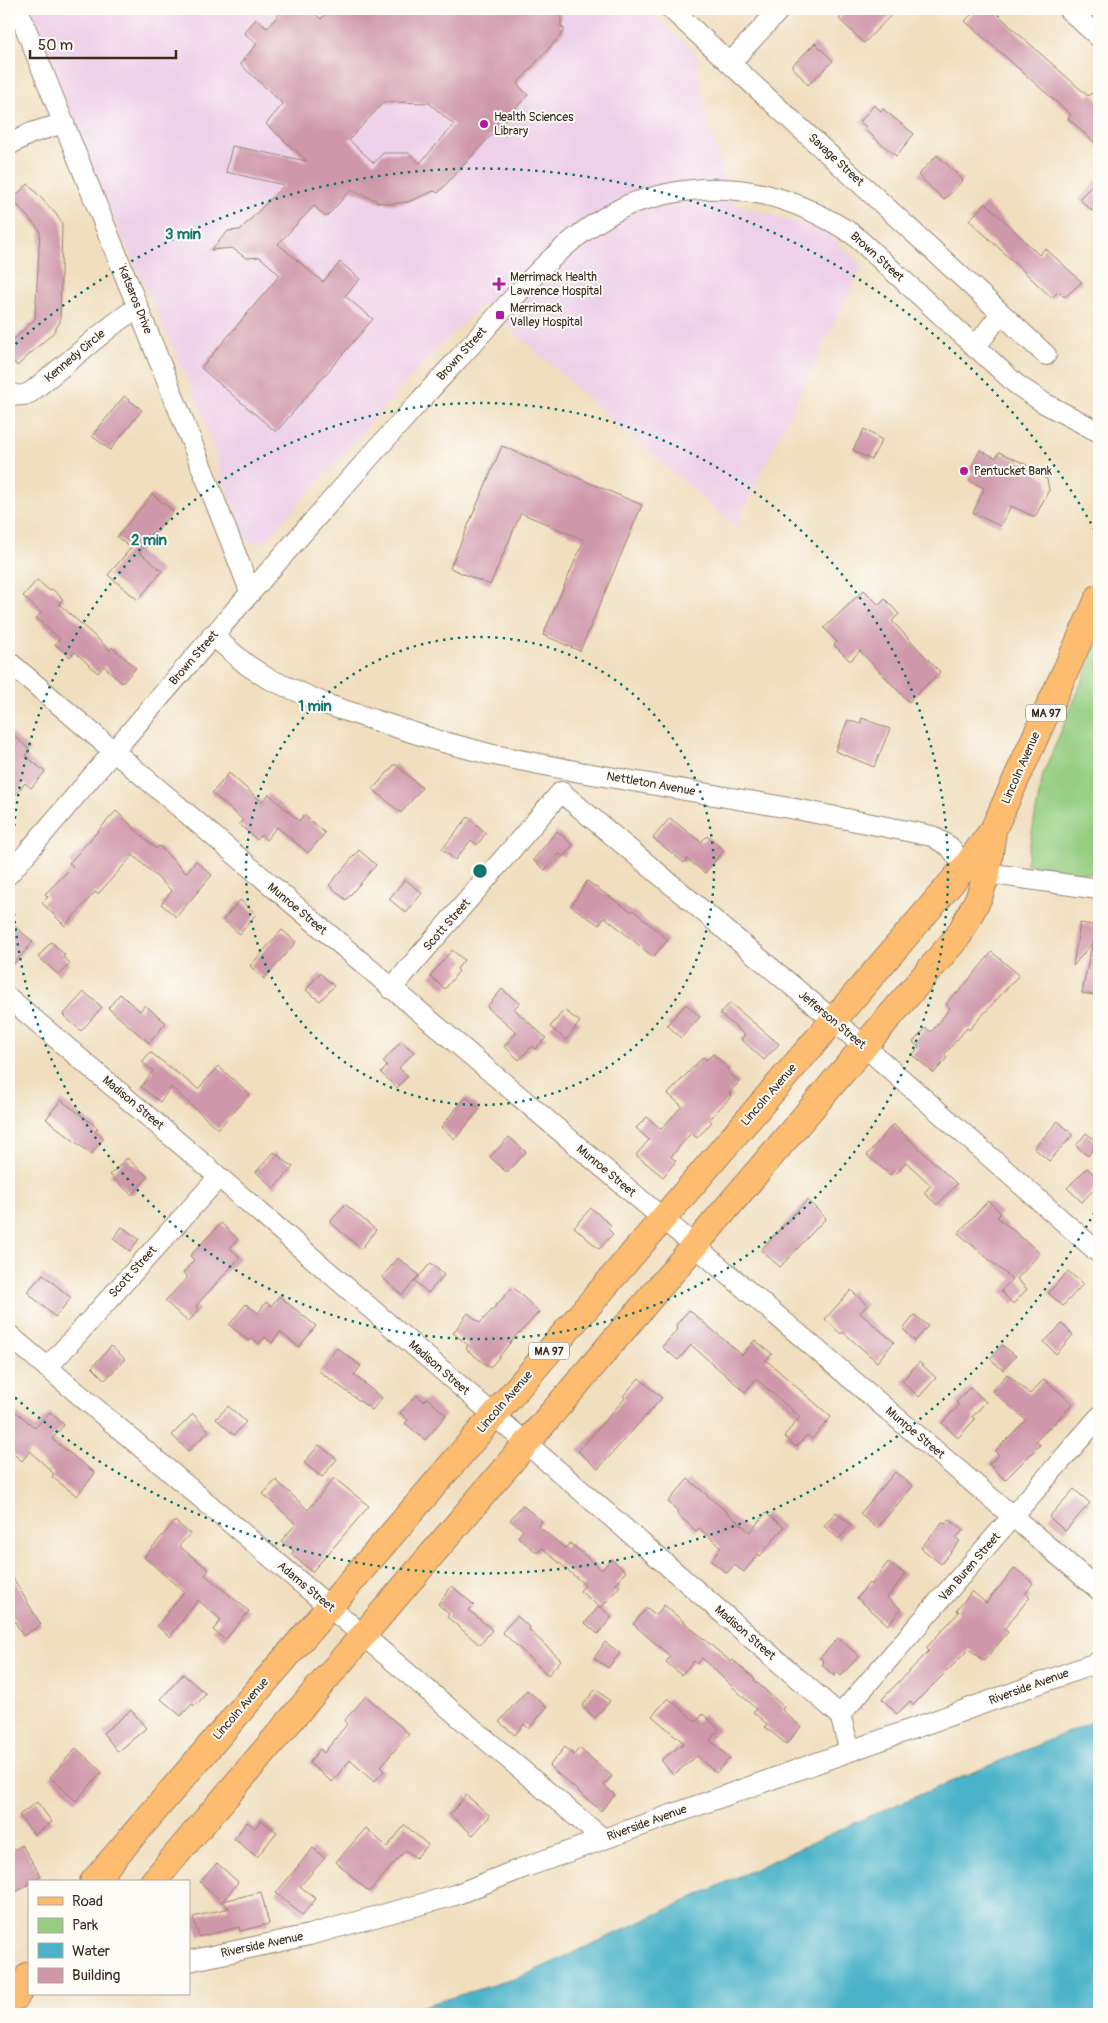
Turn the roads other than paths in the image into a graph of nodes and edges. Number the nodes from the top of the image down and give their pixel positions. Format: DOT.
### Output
graph roads {
  1 [pos="18,9"];
  2 [pos="670,9"];
  3 [pos="780,9"];
  4 [pos="1068,9"];
  5 [pos="1099,37"];
  6 [pos="730,63"];
  7 [pos="64,123"];
  8 [pos="9,145"];
  9 [pos="138,307"];
  10 [pos="1001,313"];
  11 [pos="975,348"];
  12 [pos="1046,355"];
  13 [pos="9,392"];
  14 [pos="1099,432"];
  15 [pos="250,591"];
  16 [pos="1099,597"];
  17 [pos="212,636"];
  18 [pos="9,662"];
  19 [pos="113,752"];
  20 [pos="560,792"];
  21 [pos="976,870"];
  22 [pos="9,874"];
  23 [pos="1099,889"];
  24 [pos="392,989"];
  25 [pos="9,998"];
  26 [pos="834,1020"];
  27 [pos="864,1046"];
  28 [pos="219,1177"];
  29 [pos="662,1219"];
  30 [pos="694,1246"];
  31 [pos="1099,1253"];
  32 [pos="9,1335"];
  33 [pos="47,1368"];
  34 [pos="493,1416"];
  35 [pos="1099,1417"];
  36 [pos="525,1444"];
  37 [pos="1013,1517"];
  38 [pos="1099,1590"];
  39 [pos="330,1606"];
  40 [pos="363,1635"];
  41 [pos="1099,1662"];
  42 [pos="840,1715"];
  43 [pos="850,1751"];
  44 [pos="603,1839"];
  45 [pos="96,1880"];
  46 [pos="155,1880"];
  47 [pos="190,1961"];
  48 [pos="28,1977"];
  49 [pos="18,1994"];
  1 -- 7 [label="street, Katsaros Drive"];
  2 -- 6 [label="street, Savage Street"];
  3 -- 6 [label="street"];
  4 -- 5 [label="street"];
  6 -- 10 [label="street, Savage Street"];
  7 -- 8 [label="street"];
  7 -- 9 [label="street, Katsaros Drive"];
  9 -- 13 [label="street, Kennedy Circle"];
  9 -- 15 [label="street, Katsaros Drive"];
  10 -- 11 [label="street"];
  10 -- 12 [label="street, Savage Street"];
  11 -- 14 [label="street, Brown Street"];
  11 -- 15 [label="street, Brown Street"];
  15 -- 17 [label="street, Brown Street"];
  16 -- 21 [label="main road, Lincoln Avenue / MA 97"];
  17 -- 19 [label="street, Brown Street"];
  17 -- 21 [label="street, Nettleton Avenue"];
  18 -- 19 [label="street"];
  19 -- 22 [label="street, Brown Street"];
  19 -- 24 [label="street, Munroe Street"];
  20 -- 24 [label="street, Scott Street"];
  20 -- 26 [label="street, Jefferson Street"];
  21 -- 23 [label="street"];
  21 -- 26 [label="main road, Lincoln Avenue / MA 97"];
  21 -- 27 [label="main road, Lincoln Avenue / MA 97"];
  24 -- 29 [label="street, Munroe Street"];
  25 -- 28 [label="street, Madison Street"];
  26 -- 27 [label="street, Jefferson Street"];
  26 -- 29 [label="main road, Lincoln Avenue / MA 97"];
  27 -- 30 [label="main road, Lincoln Avenue / MA 97"];
  27 -- 31 [label="street, Jefferson Street"];
  28 -- 33 [label="street, Scott Street"];
  28 -- 34 [label="street, Madison Street"];
  29 -- 30 [label="street, Munroe Street"];
  29 -- 34 [label="main road, Lincoln Avenue / MA 97"];
  30 -- 36 [label="main road, Lincoln Avenue / MA 97"];
  30 -- 37 [label="street, Munroe Street"];
  32 -- 33 [label="street, Adams Street"];
  33 -- 39 [label="street, Adams Street"];
  34 -- 36 [label="street, Madison Street"];
  34 -- 39 [label="main road, Lincoln Avenue / MA 97"];
  35 -- 37 [label="street, Van Buren Street"];
  36 -- 40 [label="main road, Lincoln Avenue / MA 97"];
  36 -- 42 [label="street, Madison Street"];
  37 -- 38 [label="street, Munroe Street"];
  37 -- 42 [label="street, Van Buren Street"];
  39 -- 40 [label="street, Adams Street"];
  39 -- 45 [label="main road, Lincoln Avenue / MA 97"];
  40 -- 44 [label="street, Adams Street"];
  40 -- 46 [label="main road, Lincoln Avenue / MA 97"];
  41 -- 43 [label="street, Riverside Avenue"];
  42 -- 43 [label="street"];
  43 -- 44 [label="street, Riverside Avenue"];
  44 -- 47 [label="street, Riverside Avenue"];
  48 -- 49 [label="main road"];
}
